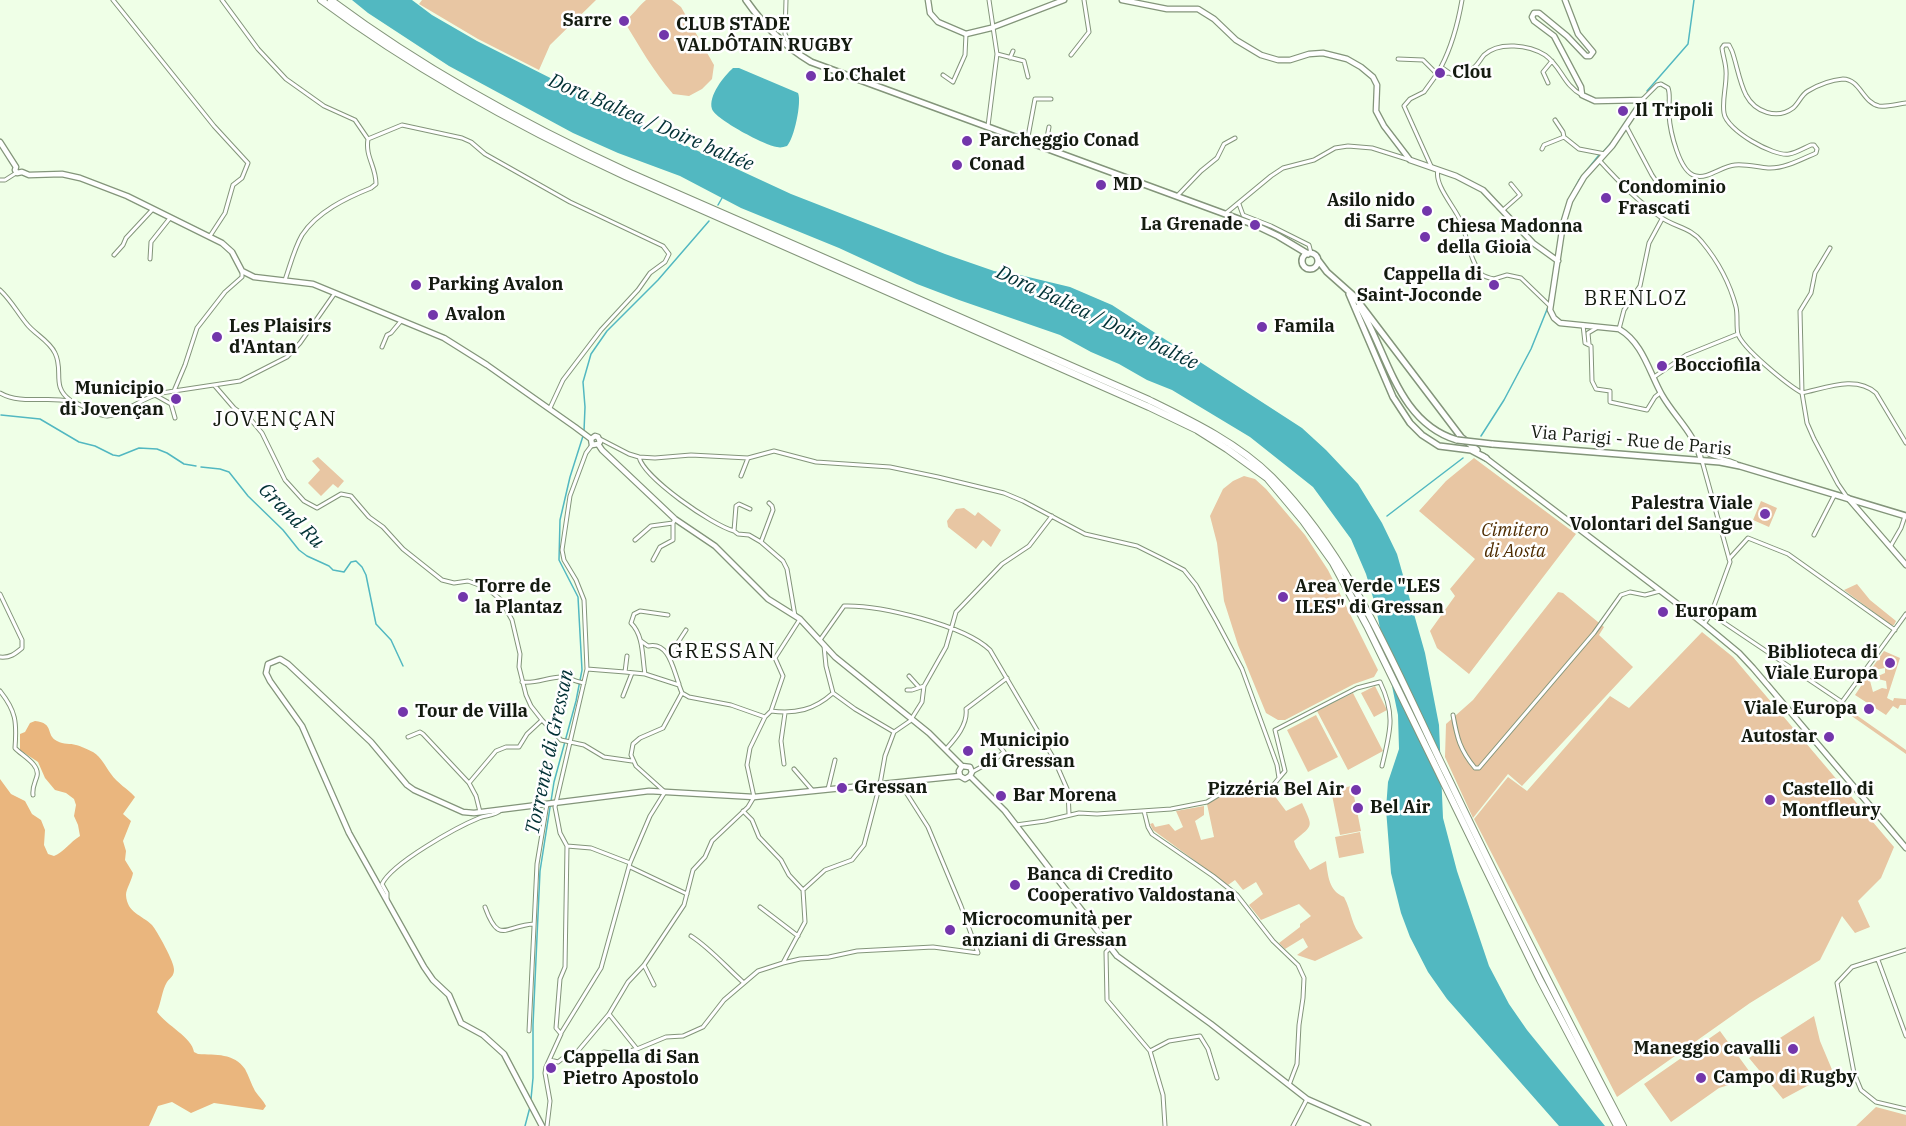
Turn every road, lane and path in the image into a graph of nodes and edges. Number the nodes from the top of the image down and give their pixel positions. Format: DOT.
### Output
graph roads {
  1 [pos="113,0"];
  2 [pos="222,0"];
  3 [pos="321,0"];
  4 [pos="331,0"];
  5 [pos="746,0"];
  6 [pos="786,0"];
  7 [pos="928,0"];
  8 [pos="989,0"];
  9 [pos="1064,0"];
  10 [pos="1084,0"];
  11 [pos="1122,0"];
  12 [pos="1462,0"];
  13 [pos="1565,0"];
  14 [pos="993,27"];
  15 [pos="966,34"];
  16 [pos="1013,51"];
  17 [pos="997,54"];
  18 [pos="799,55"];
  19 [pos="1071,55"];
  20 [pos="1010,58"];
  21 [pos="1398,59"];
  22 [pos="1552,61"];
  23 [pos="1437,74"];
  24 [pos="943,75"];
  25 [pos="1452,75"];
  26 [pos="1029,77"];
  27 [pos="1548,83"];
  28 [pos="1582,95"];
  29 [pos="1051,99"];
  30 [pos="1642,100"];
  31 [pos="1906,103"];
  32 [pos="1555,120"];
  33 [pos="1626,126"];
  34 [pos="988,127"];
  35 [pos="1048,127"];
  36 [pos="1564,137"];
  37 [pos="1235,138"];
  38 [pos="368,139"];
  39 [pos="1027,141"];
  40 [pos="0,142"];
  41 [pos="1045,148"];
  42 [pos="1542,149"];
  43 [pos="1604,153"];
  44 [pos="1410,160"];
  45 [pos="1598,160"];
  46 [pos="1431,166"];
  47 [pos="16,170"];
  48 [pos="1438,170"];
  49 [pos="0,180"];
  50 [pos="1511,184"];
  51 [pos="1662,190"];
  52 [pos="1177,197"];
  53 [pos="1239,204"];
  54 [pos="153,209"];
  55 [pos="1503,210"];
  56 [pos="1225,214"];
  57 [pos="170,218"];
  58 [pos="1662,219"];
  59 [pos="210,236"];
  60 [pos="1294,246"];
  61 [pos="1830,248"];
  62 [pos="1310,254"];
  63 [pos="114,255"];
  64 [pos="150,259"];
  65 [pos="1302,260"];
  66 [pos="1318,260"];
  67 [pos="1556,260"];
  68 [pos="1313,269"];
  69 [pos="242,271"];
  70 [pos="1327,272"];
  71 [pos="285,280"];
  72 [pos="0,290"];
  73 [pos="1347,290"];
  74 [pos="335,293"];
  75 [pos="1550,306"];
  76 [pos="402,320"];
  77 [pos="1583,325"];
  78 [pos="1600,327"];
  79 [pos="1619,328"];
  80 [pos="1738,334"];
  81 [pos="1591,346"];
  82 [pos="382,347"];
  83 [pos="1654,378"];
  84 [pos="215,386"];
  85 [pos="174,391"];
  86 [pos="0,393"];
  87 [pos="1661,393"];
  88 [pos="1802,393"];
  89 [pos="153,394"];
  90 [pos="71,401"];
  91 [pos="549,410"];
  92 [pos="175,418"];
  93 [pos="591,439"];
  94 [pos="597,443"];
  95 [pos="1468,443"];
  96 [pos="1906,443"];
  97 [pos="1698,446"];
  98 [pos="1464,450"];
  99 [pos="1477,450"];
  100 [pos="639,457"];
  101 [pos="748,458"];
  102 [pos="1486,458"];
  103 [pos="1701,460"];
  104 [pos="1740,466"];
  105 [pos="741,476"];
  106 [pos="1835,495"];
  107 [pos="1848,498"];
  108 [pos="769,503"];
  109 [pos="750,509"];
  110 [pos="1052,516"];
  111 [pos="1905,516"];
  112 [pos="674,521"];
  113 [pos="734,531"];
  114 [pos="1814,535"];
  115 [pos="634,540"];
  116 [pos="761,542"];
  117 [pos="1890,547"];
  118 [pos="1729,559"];
  119 [pos="653,560"];
  120 [pos="1906,565"];
  121 [pos="1661,591"];
  122 [pos="0,594"];
  123 [pos="1711,614"];
  124 [pos="668,615"];
  125 [pos="1906,615"];
  126 [pos="795,616"];
  127 [pos="800,619"];
  128 [pos="1704,624"];
  129 [pos="950,628"];
  130 [pos="686,630"];
  131 [pos="1895,630"];
  132 [pos="820,640"];
  133 [pos="641,641"];
  134 [pos="824,646"];
  135 [pos="627,656"];
  136 [pos="0,657"];
  137 [pos="670,659"];
  138 [pos="587,669"];
  139 [pos="625,672"];
  140 [pos="632,673"];
  141 [pos="645,674"];
  142 [pos="909,676"];
  143 [pos="1007,677"];
  144 [pos="522,682"];
  145 [pos="584,683"];
  146 [pos="679,685"];
  147 [pos="918,686"];
  148 [pos="924,686"];
  149 [pos="907,690"];
  150 [pos="0,691"];
  151 [pos="682,693"];
  152 [pos="832,693"];
  153 [pos="623,696"];
  154 [pos="771,711"];
  155 [pos="785,713"];
  156 [pos="1453,715"];
  157 [pos="765,717"];
  158 [pos="912,719"];
  159 [pos="542,720"];
  160 [pos="894,732"];
  161 [pos="408,737"];
  162 [pos="569,743"];
  163 [pos="997,743"];
  164 [pos="947,748"];
  165 [pos="835,760"];
  166 [pos="633,761"];
  167 [pos="784,764"];
  168 [pos="962,766"];
  169 [pos="1382,766"];
  170 [pos="794,769"];
  171 [pos="971,774"];
  172 [pos="960,776"];
  173 [pos="1279,778"];
  174 [pos="899,782"];
  175 [pos="469,783"];
  176 [pos="880,784"];
  177 [pos="828,789"];
  178 [pos="813,791"];
  179 [pos="665,792"];
  180 [pos="33,795"];
  181 [pos="754,796"];
  182 [pos="556,803"];
  183 [pos="547,804"];
  184 [pos="501,810"];
  185 [pos="743,811"];
  186 [pos="1144,811"];
  187 [pos="480,813"];
  188 [pos="1069,815"];
  189 [pos="1017,825"];
  190 [pos="567,846"];
  191 [pos="1906,848"];
  192 [pos="630,865"];
  193 [pos="1490,871"];
  194 [pos="803,890"];
  195 [pos="687,894"];
  196 [pos="387,900"];
  197 [pos="485,907"];
  198 [pos="760,907"];
  199 [pos="534,924"];
  200 [pos="691,936"];
  201 [pos="798,936"];
  202 [pos="1110,948"];
  203 [pos="1906,950"];
  204 [pos="1878,960"];
  205 [pos="783,963"];
  206 [pos="644,965"];
  207 [pos="744,983"];
  208 [pos="654,985"];
  209 [pos="609,1014"];
  210 [pos="529,1031"];
  211 [pos="561,1034"];
  212 [pos="1906,1036"];
  213 [pos="637,1049"];
  214 [pos="1150,1051"];
  215 [pos="572,1058"];
  216 [pos="549,1060"];
  217 [pos="1217,1078"];
  218 [pos="1289,1085"];
  219 [pos="1307,1099"];
  220 [pos="1906,1109"];
  221 [pos="540,1124"];
  222 [pos="548,1126"];
  223 [pos="1165,1126"];
  224 [pos="1293,1126"];
  225 [pos="1368,1126"];
  226 [pos="1617,1126"];
  227 [pos="1623,1126"];
  1 -- 59 [label="street"];
  2 -- 38 [label="street"];
  3 -- 193 [label="highway"];
  4 -- 193 [label="highway"];
  5 -- 18 [label="main road"];
  6 -- 18 [label="street"];
  7 -- 15 [label="street"];
  8 -- 14 [label="street"];
  9 -- 14 [label="street"];
  10 -- 19 [label="street"];
  11 -- 44 [label="street"];
  12 -- 25 [label="street"];
  13 -- 28 [label="street"];
  14 -- 15 [label="street"];
  14 -- 17 [label="street"];
  15 -- 24 [label="street"];
  16 -- 20 [label="street"];
  17 -- 20 [label="street"];
  17 -- 34 [label="street"];
  18 -- 34 [label="main road"];
  20 -- 26 [label="street"];
  21 -- 23 [label="street"];
  22 -- 25 [label="street"];
  22 -- 27 [label="street"];
  22 -- 28 [label="street"];
  23 -- 25 [label="street"];
  23 -- 46 [label="street"];
  28 -- 30 [label="street"];
  29 -- 39 [label="street"];
  30 -- 31 [label="street"];
  30 -- 33 [label="street"];
  32 -- 36 [label="street"];
  33 -- 43 [label="street"];
  33 -- 51 [label="street"];
  34 -- 39 [label="main road"];
  35 -- 41 [label="street"];
  36 -- 42 [label="street"];
  36 -- 43 [label="street"];
  37 -- 52 [label="street"];
  38 -- 71 [label="street"];
  38 -- 91 [label="street"];
  39 -- 41 [label="main road"];
  40 -- 47 [label="street"];
  41 -- 52 [label="main road"];
  43 -- 45 [label="street"];
  44 -- 46 [label="street"];
  44 -- 53 [label="street"];
  45 -- 58 [label="street"];
  45 -- 67 [label="street"];
  46 -- 48 [label="street"];
  47 -- 49 [label="street"];
  47 -- 54 [label="street"];
  48 -- 55 [label="street"];
  48 -- 75 [label="street"];
  50 -- 55 [label="street"];
  52 -- 56 [label="main road"];
  53 -- 56 [label="street"];
  53 -- 62 [label="street"];
  54 -- 57 [label="street"];
  54 -- 63 [label="street"];
  55 -- 67 [label="street"];
  56 -- 60 [label="main road"];
  57 -- 59 [label="street"];
  57 -- 64 [label="street"];
  58 -- 79 [label="street"];
  58 -- 80 [label="street"];
  59 -- 69 [label="street"];
  60 -- 62 [label="main road"];
  60 -- 65 [label="main road"];
  61 -- 88 [label="street"];
  62 -- 65 [label="main road"];
  62 -- 66 [label="main road"];
  65 -- 68 [label="main road"];
  66 -- 68 [label="main road"];
  66 -- 70 [label="main road"];
  67 -- 75 [label="street"];
  68 -- 70 [label="main road"];
  69 -- 71 [label="street"];
  69 -- 85 [label="street"];
  70 -- 73 [label="main road"];
  71 -- 74 [label="street"];
  72 -- 90 [label="street"];
  73 -- 95 [label="main road"];
  73 -- 98 [label="main road"];
  73 -- 103 [label="main road, Via Parigi - Rue de Paris, bridge"];
  74 -- 76 [label="street"];
  74 -- 84 [label="street"];
  75 -- 77 [label="street"];
  76 -- 82 [label="street"];
  76 -- 91 [label="street"];
  77 -- 78 [label="street"];
  77 -- 81 [label="street"];
  78 -- 79 [label="street"];
  78 -- 81 [label="street"];
  79 -- 83 [label="street"];
  80 -- 83 [label="street"];
  80 -- 88 [label="street"];
  81 -- 87 [label="street"];
  83 -- 87 [label="street"];
  84 -- 85 [label="street"];
  84 -- 144 [label="street"];
  85 -- 89 [label="street"];
  86 -- 90 [label="street"];
  87 -- 97 [label="street"];
  88 -- 96 [label="street"];
  88 -- 107 [label="street"];
  89 -- 90 [label="street"];
  89 -- 92 [label="street"];
  91 -- 93 [label="street"];
  93 -- 94 [label="street"];
  93 -- 94 [label="street"];
  94 -- 100 [label="street"];
  94 -- 112 [label="street"];
  94 -- 138 [label="street"];
  95 -- 98 [label="main road"];
  95 -- 99 [label="main road"];
  97 -- 103 [label="street"];
  97 -- 104 [label="street"];
  98 -- 102 [label="main road"];
  99 -- 102 [label="street"];
  100 -- 101 [label="street"];
  100 -- 113 [label="street"];
  101 -- 105 [label="street"];
  101 -- 110 [label="street"];
  102 -- 121 [label="street"];
  103 -- 104 [label="main road, Via Parigi - Rue de Paris"];
  103 -- 118 [label="street"];
  104 -- 106 [label="main road, Via Parigi - Rue de Paris"];
  106 -- 107 [label="main road, Via Parigi - Rue de Paris"];
  106 -- 114 [label="street"];
  107 -- 111 [label="main road, Via Parigi - Rue de Paris"];
  107 -- 117 [label="street"];
  108 -- 116 [label="street"];
  109 -- 113 [label="street"];
  110 -- 129 [label="street"];
  110 -- 173 [label="street"];
  111 -- 117 [label="street"];
  112 -- 115 [label="street"];
  112 -- 119 [label="street"];
  112 -- 126 [label="street"];
  113 -- 116 [label="street"];
  116 -- 126 [label="street"];
  117 -- 120 [label="street"];
  118 -- 123 [label="street"];
  118 -- 131 [label="street"];
  121 -- 128 [label="street"];
  121 -- 156 [label="street"];
  122 -- 136 [label="street"];
  123 -- 128 [label="street"];
  123 -- 131 [label="street"];
  124 -- 133 [label="street"];
  125 -- 131 [label="street"];
  126 -- 127 [label="street"];
  127 -- 132 [label="street"];
  127 -- 154 [label="street"];
  128 -- 191 [label="street"];
  129 -- 132 [label="street"];
  129 -- 143 [label="street"];
  129 -- 148 [label="street"];
  130 -- 137 [label="street"];
  132 -- 134 [label="street"];
  133 -- 137 [label="street"];
  133 -- 141 [label="street"];
  134 -- 152 [label="street"];
  134 -- 158 [label="street"];
  135 -- 139 [label="street"];
  137 -- 146 [label="street"];
  138 -- 139 [label="street"];
  138 -- 145 [label="street"];
  139 -- 140 [label="street"];
  140 -- 141 [label="street"];
  140 -- 153 [label="street"];
  141 -- 146 [label="street"];
  142 -- 147 [label="street"];
  143 -- 164 [label="street"];
  143 -- 188 [label="street"];
  144 -- 145 [label="street"];
  144 -- 159 [label="street"];
  145 -- 162 [label="street"];
  146 -- 151 [label="street"];
  147 -- 148 [label="street"];
  147 -- 149 [label="street"];
  148 -- 158 [label="street"];
  150 -- 180 [label="street"];
  151 -- 157 [label="street"];
  151 -- 166 [label="street"];
  152 -- 155 [label="street"];
  152 -- 160 [label="street"];
  154 -- 155 [label="street"];
  154 -- 157 [label="street"];
  155 -- 167 [label="street"];
  157 -- 181 [label="street"];
  158 -- 160 [label="street"];
  158 -- 164 [label="street"];
  159 -- 162 [label="street"];
  159 -- 175 [label="street"];
  160 -- 176 [label="street"];
  161 -- 175 [label="street"];
  162 -- 166 [label="street"];
  162 -- 182 [label="street"];
  163 -- 171 [label="street"];
  164 -- 168 [label="street"];
  165 -- 177 [label="street"];
  166 -- 179 [label="street"];
  168 -- 171 [label="street"];
  168 -- 172 [label="street"];
  169 -- 173 [label="street"];
  170 -- 178 [label="street"];
  171 -- 172 [label="street"];
  171 -- 189 [label="street"];
  172 -- 174 [label="street"];
  173 -- 186 [label="street"];
  174 -- 176 [label="street"];
  174 -- 205 [label="street"];
  175 -- 187 [label="street"];
  176 -- 177 [label="street"];
  176 -- 194 [label="street"];
  177 -- 178 [label="street"];
  178 -- 181 [label="street"];
  179 -- 181 [label="street"];
  179 -- 182 [label="street"];
  179 -- 192 [label="street"];
  181 -- 185 [label="street"];
  182 -- 183 [label="street"];
  182 -- 190 [label="street"];
  183 -- 184 [label="street"];
  183 -- 199 [label="street"];
  184 -- 187 [label="street"];
  184 -- 196 [label="street"];
  185 -- 194 [label="street"];
  185 -- 195 [label="street"];
  186 -- 188 [label="street"];
  186 -- 218 [label="street"];
  187 -- 196 [label="street"];
  188 -- 189 [label="street"];
  189 -- 202 [label="street"];
  190 -- 192 [label="street"];
  190 -- 211 [label="street"];
  192 -- 195 [label="street"];
  192 -- 211 [label="street"];
  193 -- 226 [label="highway"];
  193 -- 227 [label="highway"];
  194 -- 201 [label="street"];
  195 -- 206 [label="street"];
  196 -- 221 [label="street"];
  197 -- 199 [label="street"];
  198 -- 201 [label="street"];
  199 -- 210 [label="street"];
  200 -- 207 [label="street"];
  201 -- 205 [label="street"];
  202 -- 214 [label="street"];
  202 -- 218 [label="street"];
  203 -- 204 [label="street"];
  204 -- 212 [label="street"];
  204 -- 220 [label="street"];
  205 -- 207 [label="street"];
  206 -- 208 [label="street"];
  206 -- 209 [label="street"];
  207 -- 213 [label="street"];
  209 -- 213 [label="street"];
  209 -- 215 [label="street"];
  211 -- 216 [label="street"];
  213 -- 215 [label="street"];
  214 -- 217 [label="street"];
  214 -- 223 [label="street"];
  215 -- 216 [label="street"];
  216 -- 222 [label="street"];
  218 -- 219 [label="street"];
  219 -- 224 [label="street"];
  219 -- 225 [label="street"];
}
